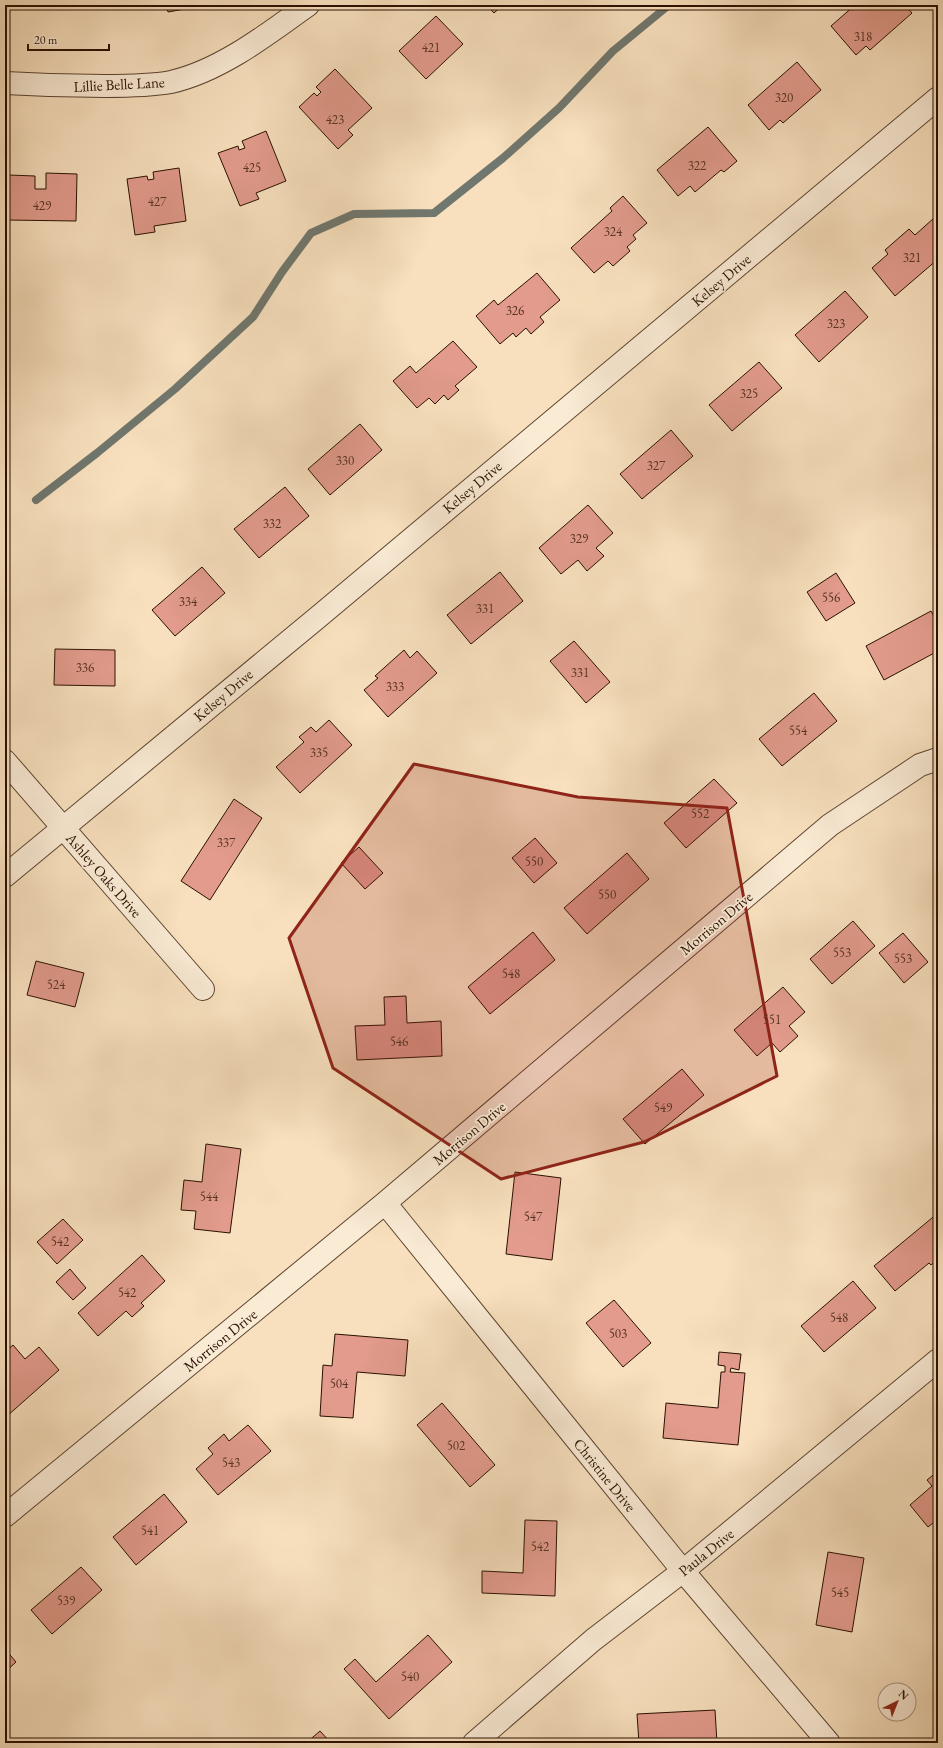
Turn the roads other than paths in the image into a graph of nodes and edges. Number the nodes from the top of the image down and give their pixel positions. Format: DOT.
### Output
graph roads {
  1 [pos="308,5"];
  2 [pos="5,83"];
  3 [pos="938,98"];
  4 [pos="938,759"];
  5 [pos="5,761"];
  6 [pos="63,827"];
  7 [pos="5,876"];
  8 [pos="203,989"];
  9 [pos="385,1203"];
  10 [pos="938,1360"];
  11 [pos="5,1516"];
  12 [pos="683,1571"];
  13 [pos="474,1743"];
  14 [pos="829,1743"];
  1 -- 2 [label="street, Lillie Belle Lane"];
  3 -- 6 [label="street, Kelsey Drive"];
  4 -- 9 [label="street, Morrison Drive"];
  5 -- 6 [label="street, Ashley Oaks Drive"];
  6 -- 7 [label="street, Kelsey Drive"];
  6 -- 8 [label="street, Ashley Oaks Drive"];
  9 -- 11 [label="street, Morrison Drive"];
  9 -- 12 [label="street, Christine Drive"];
  10 -- 12 [label="street, Paula Drive"];
  12 -- 13 [label="street, Paula Drive"];
  12 -- 14 [label="street, Christine Drive"];
}
